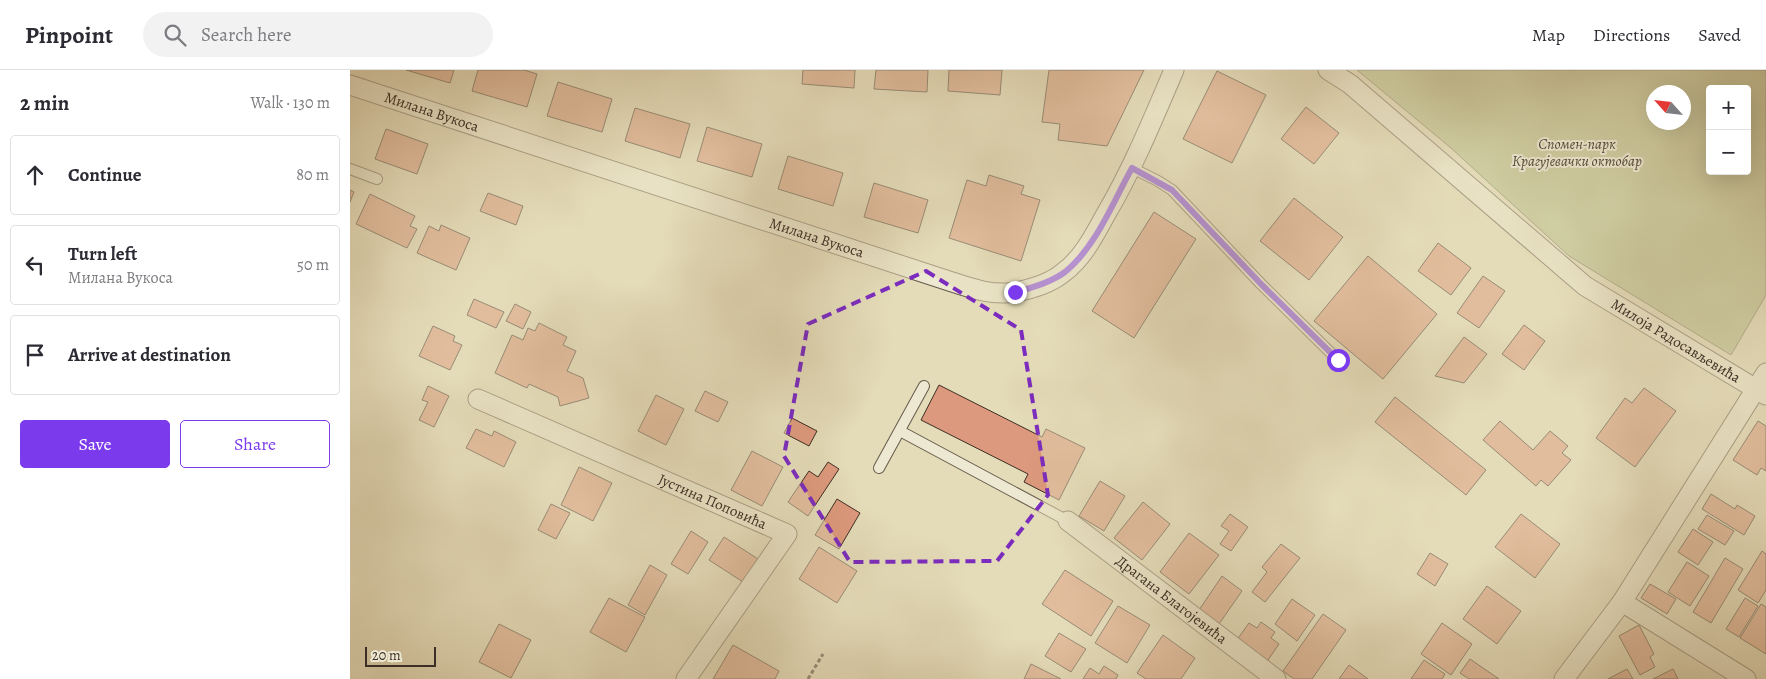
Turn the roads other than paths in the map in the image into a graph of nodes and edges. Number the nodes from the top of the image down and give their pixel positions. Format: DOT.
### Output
graph roads {
  1 [pos="1174,70"];
  2 [pos="1328,70"];
  3 [pos="350,85"];
  4 [pos="1132,168"];
  5 [pos="350,169"];
  6 [pos="377,179"];
  7 [pos="1338,360"];
  8 [pos="924,386"];
  9 [pos="1763,386"];
  10 [pos="478,399"];
  11 [pos="900,431"];
  12 [pos="879,468"];
  13 [pos="1068,521"];
  14 [pos="1622,602"];
  15 [pos="686,679"];
  16 [pos="1276,679"];
  17 [pos="1564,679"];
  18 [pos="1746,679"];
  1 -- 4 [label="street, Милана Вукоса"];
  2 -- 9 [label="street, Милоја Радосављевића"];
  3 -- 4 [label="street, Милана Вукоса"];
  4 -- 7 [label="lane"];
  5 -- 6 [label="lane"];
  8 -- 11 [label="lane"];
  9 -- 14 [label="street, Милоја Радосављевића"];
  10 -- 15 [label="street, Јустина Поповића"];
  11 -- 12 [label="lane"];
  11 -- 13 [label="lane"];
  13 -- 16 [label="street, Драгана Благојевића"];
  14 -- 17 [label="street, Милоја Радосављевића"];
  14 -- 18 [label="street"];
}
